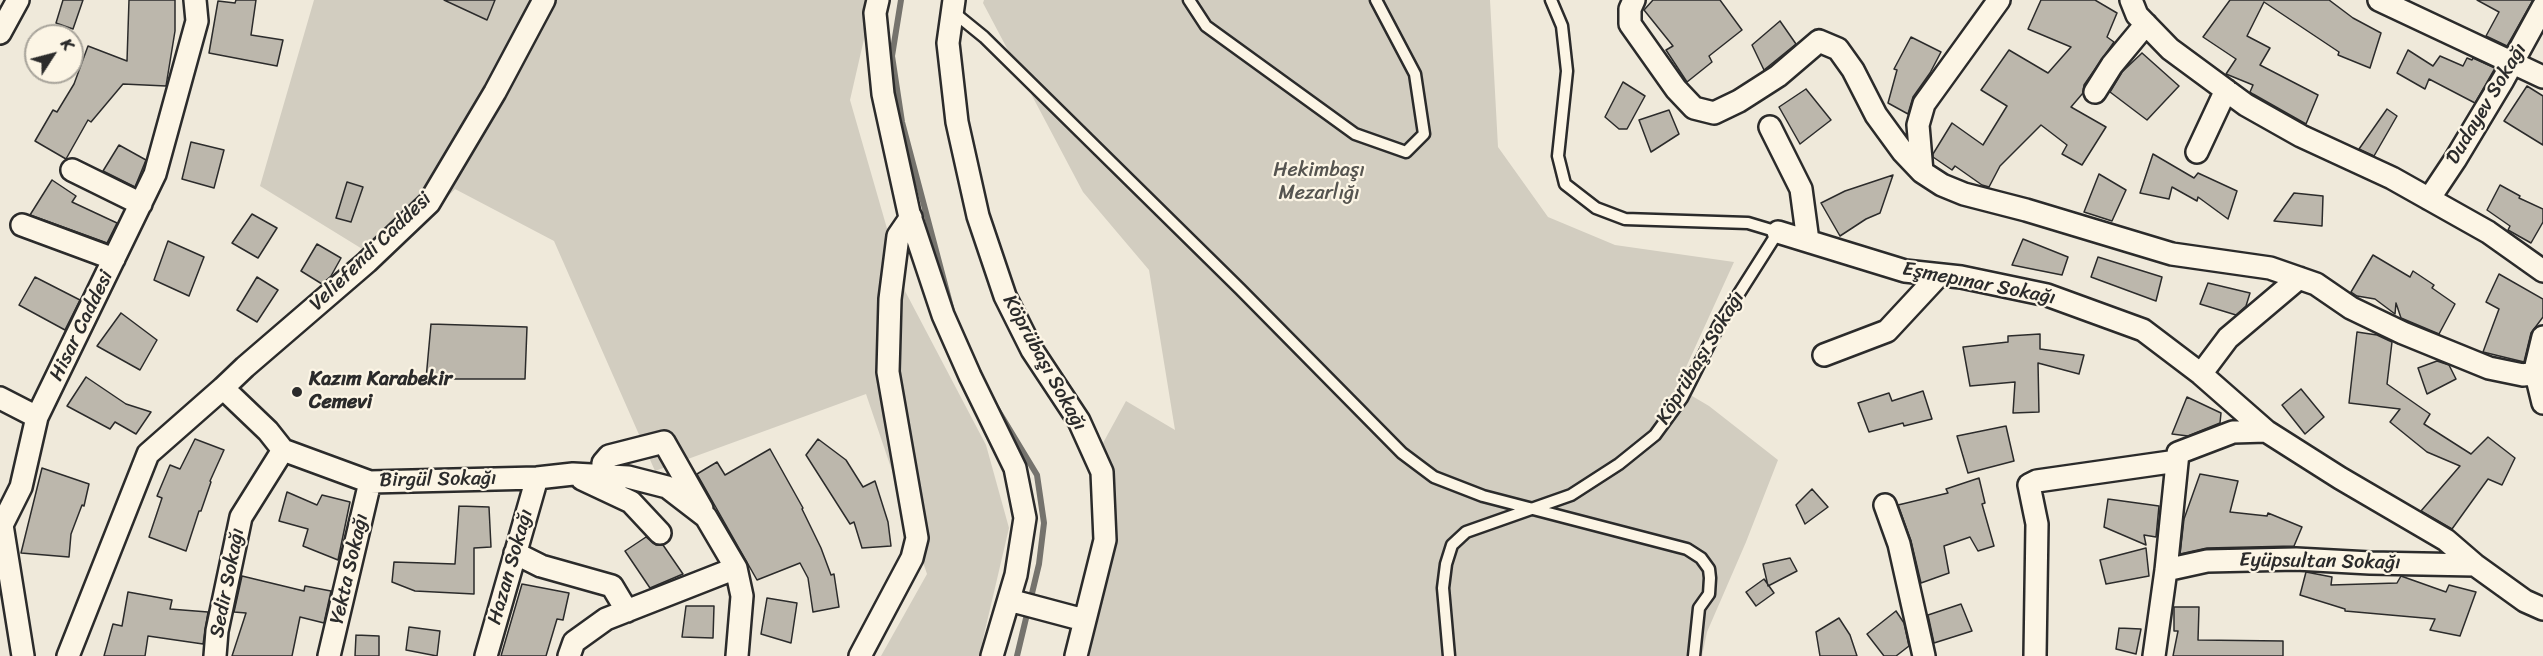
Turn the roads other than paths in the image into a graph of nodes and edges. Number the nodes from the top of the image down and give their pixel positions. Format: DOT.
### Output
graph roads {
  1 [pos="18,0"];
  2 [pos="195,0"];
  3 [pos="544,0"];
  4 [pos="878,0"];
  5 [pos="1190,0"];
  6 [pos="1376,0"];
  7 [pos="1551,0"];
  8 [pos="1634,0"];
  9 [pos="1999,0"];
  10 [pos="2131,0"];
  11 [pos="2379,0"];
  12 [pos="953,5"];
  13 [pos="2543,7"];
  14 [pos="2146,24"];
  15 [pos="0,33"];
  16 [pos="2513,62"];
  17 [pos="2543,77"];
  18 [pos="2226,90"];
  19 [pos="2095,92"];
  20 [pos="1770,127"];
  21 [pos="2197,152"];
  22 [pos="72,170"];
  23 [pos="1922,171"];
  24 [pos="2429,199"];
  25 [pos="141,204"];
  26 [pos="911,217"];
  27 [pos="22,225"];
  28 [pos="1778,232"];
  29 [pos="1808,242"];
  30 [pos="114,260"];
  31 [pos="2543,271"];
  32 [pos="1939,274"];
  33 [pos="2299,278"];
  34 [pos="2543,337"];
  35 [pos="1824,355"];
  36 [pos="2201,374"];
  37 [pos="2536,374"];
  38 [pos="223,388"];
  39 [pos="0,398"];
  40 [pos="2543,403"];
  41 [pos="37,417"];
  42 [pos="2266,431"];
  43 [pos="282,450"];
  44 [pos="2177,461"];
  45 [pos="573,474"];
  46 [pos="606,476"];
  47 [pos="537,478"];
  48 [pos="370,482"];
  49 [pos="1885,505"];
  50 [pos="1533,508"];
  51 [pos="706,517"];
  52 [pos="1,524"];
  53 [pos="660,533"];
  54 [pos="515,553"];
  55 [pos="2475,565"];
  56 [pos="736,568"];
  57 [pos="2166,570"];
  58 [pos="1015,602"];
  59 [pos="2543,609"];
  60 [pos="627,611"];
  61 [pos="1076,618"];
  62 [pos="23,656"];
  63 [pos="68,656"];
  64 [pos="215,656"];
  65 [pos="329,656"];
  66 [pos="486,656"];
  67 [pos="569,656"];
  68 [pos="736,656"];
  69 [pos="860,656"];
  70 [pos="992,656"];
  71 [pos="1076,656"];
  72 [pos="1449,656"];
  73 [pos="1695,656"];
  74 [pos="1924,656"];
  75 [pos="2035,656"];
  76 [pos="2154,656"];
  1 -- 15 [label="street"];
  2 -- 25 [label="street, Hisar Caddesi"];
  3 -- 38 [label="street, Veliefendi Caddesi"];
  4 -- 26 [label="street"];
  5 -- 6 [label="lane"];
  7 -- 28 [label="lane"];
  8 -- 23 [label="street"];
  9 -- 23 [label="street"];
  10 -- 14 [label="street"];
  11 -- 16 [label="street"];
  12 -- 50 [label="lane"];
  12 -- 61 [label="street, Köprübaşı Sokağı"];
  13 -- 16 [label="street, Dudayev Sokağı"];
  14 -- 18 [label="street"];
  14 -- 19 [label="street"];
  16 -- 17 [label="street"];
  16 -- 24 [label="street, Dudayev Sokağı"];
  18 -- 21 [label="street"];
  18 -- 24 [label="street"];
  20 -- 29 [label="street"];
  22 -- 25 [label="street"];
  23 -- 33 [label="street"];
  24 -- 31 [label="street"];
  25 -- 30 [label="street, Hisar Caddesi"];
  26 -- 58 [label="street"];
  26 -- 69 [label="street"];
  27 -- 30 [label="street"];
  28 -- 29 [label="street, Eşmepınar Sokağı"];
  28 -- 50 [label="lane, Köprübaşı Sokağı"];
  29 -- 32 [label="street, Eşmepınar Sokağı"];
  30 -- 41 [label="street, Hisar Caddesi"];
  32 -- 35 [label="street"];
  32 -- 36 [label="street, Eşmepınar Sokağı"];
  33 -- 36 [label="street"];
  33 -- 37 [label="street"];
  34 -- 37 [label="street"];
  36 -- 42 [label="street, Eşmepınar Sokağı"];
  37 -- 40 [label="street"];
  38 -- 43 [label="street"];
  38 -- 63 [label="street"];
  39 -- 41 [label="street"];
  41 -- 52 [label="street, Hisar Caddesi"];
  42 -- 44 [label="street"];
  42 -- 55 [label="street, Eşmepınar Sokağı"];
  43 -- 48 [label="street, Birgül Sokağı"];
  43 -- 64 [label="street, Sedir Sokağı"];
  44 -- 57 [label="street"];
  44 -- 75 [label="street"];
  45 -- 46 [label="street, Birgül Sokağı"];
  45 -- 47 [label="street, Birgül Sokağı"];
  45 -- 53 [label="street"];
  46 -- 51 [label="street, Birgül Sokağı"];
  46 -- 51 [label="street, Birgül Sokağı"];
  47 -- 48 [label="street, Birgül Sokağı"];
  47 -- 54 [label="street, Hazan Sokağı"];
  48 -- 65 [label="street, Yekta Sokağı"];
  49 -- 74 [label="street"];
  50 -- 72 [label="lane, Köprübaşı Sokağı"];
  50 -- 73 [label="lane"];
  51 -- 56 [label="street, Birgül Sokağı"];
  52 -- 62 [label="street, Hisar Caddesi"];
  54 -- 60 [label="street"];
  54 -- 66 [label="street, Hazan Sokağı"];
  55 -- 57 [label="street, Eyüpsultan Sokağı"];
  55 -- 59 [label="street, Eşmepınar Sokağı"];
  56 -- 60 [label="street"];
  56 -- 68 [label="street, Birgül Sokağı"];
  57 -- 76 [label="street"];
  58 -- 61 [label="street"];
  58 -- 70 [label="street"];
  60 -- 67 [label="street"];
  61 -- 71 [label="street, Köprübaşı Sokağı"];
}
